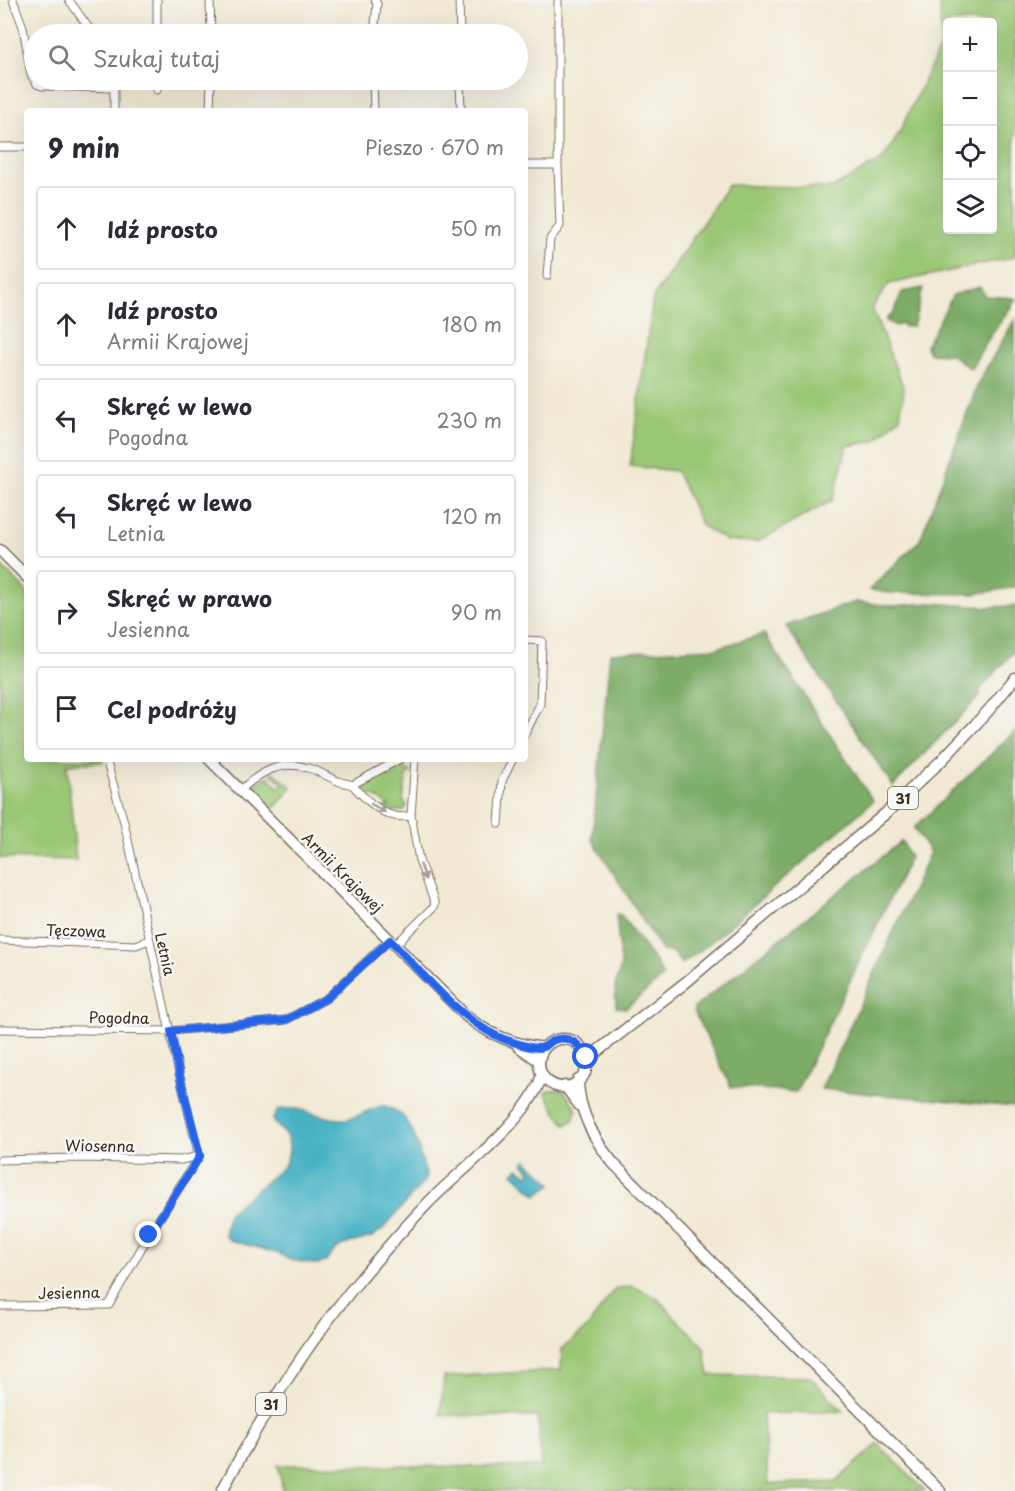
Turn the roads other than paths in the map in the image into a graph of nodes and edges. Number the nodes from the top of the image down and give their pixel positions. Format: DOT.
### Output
graph roads {
  1 [pos="14,0"];
  2 [pos="69,0"];
  3 [pos="157,0"];
  4 [pos="210,0"];
  5 [pos="375,0"];
  6 [pos="459,0"];
  7 [pos="558,0"];
  8 [pos="86,24"];
  9 [pos="157,24"];
  10 [pos="211,24"];
  11 [pos="375,24"];
  12 [pos="460,24"];
  13 [pos="24,33"];
  14 [pos="114,90"];
  15 [pos="211,90"];
  16 [pos="373,90"];
  17 [pos="460,90"];
  18 [pos="114,108"];
  19 [pos="210,108"];
  20 [pos="374,108"];
  21 [pos="461,108"];
  22 [pos="0,147"];
  23 [pos="24,147"];
  24 [pos="528,165"];
  25 [pos="558,165"];
  26 [pos="547,276"];
  27 [pos="0,550"];
  28 [pos="24,574"];
  29 [pos="528,640"];
  30 [pos="1015,678"];
  31 [pos="528,728"];
  32 [pos="107,762"];
  33 [pos="212,762"];
  34 [pos="394,762"];
  35 [pos="415,762"];
  36 [pos="512,762"];
  37 [pos="352,785"];
  38 [pos="241,790"];
  39 [pos="411,815"];
  40 [pos="499,824"];
  41 [pos="0,940"];
  42 [pos="149,940"];
  43 [pos="392,943"];
  44 [pos="0,1029"];
  45 [pos="171,1031"];
  46 [pos="612,1040"];
  47 [pos="516,1044"];
  48 [pos="580,1046"];
  49 [pos="545,1047"];
  50 [pos="586,1060"];
  51 [pos="539,1061"];
  52 [pos="542,1074"];
  53 [pos="578,1080"];
  54 [pos="559,1085"];
  55 [pos="531,1100"];
  56 [pos="582,1108"];
  57 [pos="200,1156"];
  58 [pos="0,1160"];
  59 [pos="0,1306"];
  60 [pos="222,1491"];
  61 [pos="940,1491"];
  1 -- 13 [label="street"];
  2 -- 8 [label="street"];
  3 -- 9 [label="street"];
  4 -- 10 [label="street"];
  5 -- 11 [label="street"];
  6 -- 12 [label="street"];
  7 -- 25 [label="street"];
  14 -- 18 [label="street"];
  15 -- 19 [label="street"];
  16 -- 20 [label="street"];
  17 -- 21 [label="street"];
  22 -- 23 [label="street"];
  24 -- 25 [label="street"];
  25 -- 26 [label="street"];
  27 -- 28 [label="main road"];
  29 -- 31 [label="street"];
  30 -- 46 [label="main road, 31"];
  32 -- 42 [label="street, Letnia"];
  33 -- 38 [label="main road, Armii Krajowej"];
  34 -- 37 [label="street"];
  35 -- 39 [label="street"];
  36 -- 40 [label="street"];
  37 -- 38 [label="street"];
  37 -- 39 [label="street, one-way"];
  38 -- 43 [label="main road, Armii Krajowej"];
  39 -- 43 [label="street, Pogodna, one-way"];
  41 -- 42 [label="street, Tęczowa"];
  42 -- 45 [label="street, Letnia"];
  43 -- 45 [label="street, Pogodna"];
  43 -- 47 [label="main road, Armii Krajowej"];
  44 -- 45 [label="street, Pogodna"];
  45 -- 57 [label="street, Letnia"];
  46 -- 48 [label="main road, 31"];
  46 -- 50 [label="main road, 31"];
  47 -- 49 [label="main road, Armii Krajowej"];
  47 -- 51 [label="main road, Armii Krajowej"];
  48 -- 49 [label="main road, 31"];
  48 -- 50 [label="main road"];
  49 -- 51 [label="main road"];
  50 -- 53 [label="main road"];
  51 -- 52 [label="main road"];
  52 -- 54 [label="main road"];
  52 -- 55 [label="main road, 31"];
  53 -- 54 [label="main road, 31"];
  53 -- 56 [label="main road"];
  54 -- 55 [label="main road, 31"];
  54 -- 56 [label="main road"];
  55 -- 60 [label="main road, 31"];
  56 -- 61 [label="main road"];
  57 -- 58 [label="street, Wiosenna"];
  57 -- 59 [label="street, Jesienna"];
}
